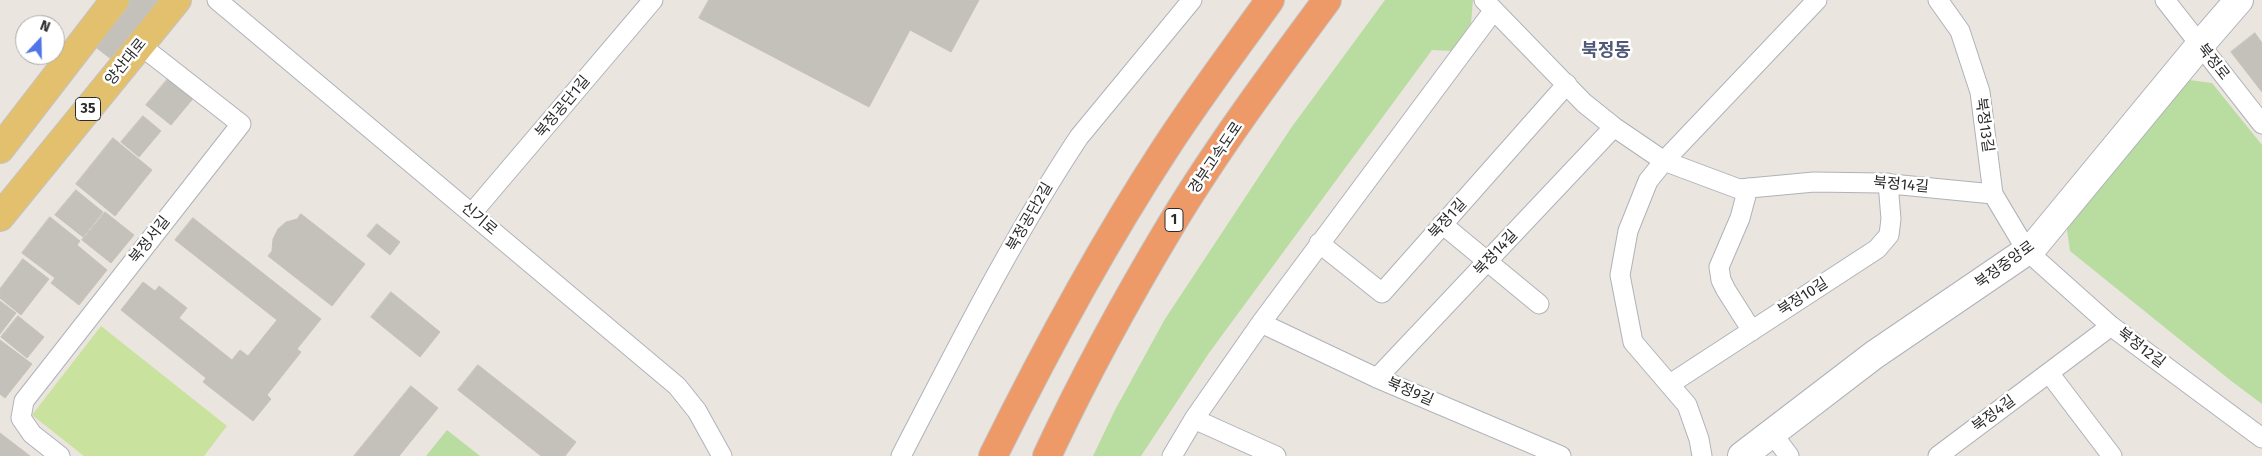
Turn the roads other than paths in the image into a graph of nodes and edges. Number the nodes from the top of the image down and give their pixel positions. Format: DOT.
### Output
graph roads {
  1 [pos="115,0"];
  2 [pos="177,0"];
  3 [pos="217,0"];
  4 [pos="654,0"];
  5 [pos="1192,0"];
  6 [pos="1270,0"];
  7 [pos="1327,0"];
  8 [pos="1817,0"];
  9 [pos="1938,0"];
  10 [pos="2165,0"];
  11 [pos="2239,0"];
  12 [pos="1489,5"];
  13 [pos="140,45"];
  14 [pos="2200,45"];
  15 [pos="1567,84"];
  16 [pos="2262,124"];
  17 [pos="1614,127"];
  18 [pos="0,150"];
  19 [pos="1664,161"];
  20 [pos="1888,183"];
  21 [pos="1748,188"];
  22 [pos="1993,194"];
  23 [pos="472,213"];
  24 [pos="0,218"];
  25 [pos="1442,224"];
  26 [pos="1319,243"];
  27 [pos="2027,251"];
  28 [pos="1488,261"];
  29 [pos="1539,304"];
  30 [pos="1261,323"];
  31 [pos="2111,326"];
  32 [pos="1752,331"];
  33 [pos="2049,372"];
  34 [pos="1377,378"];
  35 [pos="1670,384"];
  36 [pos="1194,419"];
  37 [pos="1772,433"];
  38 [pos="2262,438"];
  39 [pos="60,456"];
  40 [pos="722,456"];
  41 [pos="901,456"];
  42 [pos="993,456"];
  43 [pos="1047,456"];
  44 [pos="1172,456"];
  45 [pos="1276,456"];
  46 [pos="1562,456"];
  47 [pos="1702,456"];
  48 [pos="1742,456"];
  49 [pos="1789,456"];
  50 [pos="1938,456"];
  51 [pos="2112,456"];
  1 -- 18 [label="main road"];
  2 -- 13 [label="main road, 양산대로 / 35"];
  3 -- 23 [label="street, 신기로"];
  4 -- 23 [label="street, 북정공단1길"];
  5 -- 41 [label="street, 북정공단2길"];
  6 -- 42 [label="highway"];
  7 -- 43 [label="highway, 경부고속도로 / 1"];
  8 -- 19 [label="street"];
  9 -- 22 [label="street, 북정13길"];
  10 -- 14 [label="street, 북정로"];
  11 -- 14 [label="street, 북정중앙로"];
  12 -- 15 [label="street, 북정14길"];
  12 -- 26 [label="street"];
  13 -- 24 [label="main road, 양산대로 / 35"];
  13 -- 39 [label="street, 북정서길"];
  14 -- 16 [label="street, 북정로"];
  14 -- 27 [label="street, 북정중앙로"];
  15 -- 17 [label="street, 북정14길"];
  15 -- 25 [label="street, 북정1길"];
  17 -- 19 [label="street, 북정14길"];
  17 -- 28 [label="street, 북정14길"];
  19 -- 21 [label="street, 북정14길"];
  19 -- 35 [label="street"];
  20 -- 21 [label="street, 북정14길"];
  20 -- 22 [label="street, 북정14길"];
  20 -- 32 [label="street, 북정10길"];
  21 -- 32 [label="street"];
  22 -- 27 [label="street, 북정13길"];
  23 -- 40 [label="street, 신기로"];
  25 -- 26 [label="street, 북정1길"];
  25 -- 28 [label="street"];
  26 -- 30 [label="street"];
  27 -- 31 [label="street, 북정12길"];
  27 -- 37 [label="street, 북정중앙로"];
  28 -- 29 [label="street"];
  28 -- 34 [label="street, 북정14길"];
  30 -- 34 [label="street, 북정9길"];
  30 -- 36 [label="street"];
  31 -- 33 [label="street, 북정4길"];
  31 -- 38 [label="street, 북정12길"];
  32 -- 35 [label="street, 북정10길"];
  33 -- 50 [label="street, 북정4길"];
  33 -- 51 [label="street"];
  34 -- 46 [label="street, 북정9길"];
  35 -- 47 [label="street"];
  36 -- 44 [label="street"];
  36 -- 45 [label="street"];
  37 -- 48 [label="street, 북정중앙로"];
  37 -- 49 [label="street"];
}
